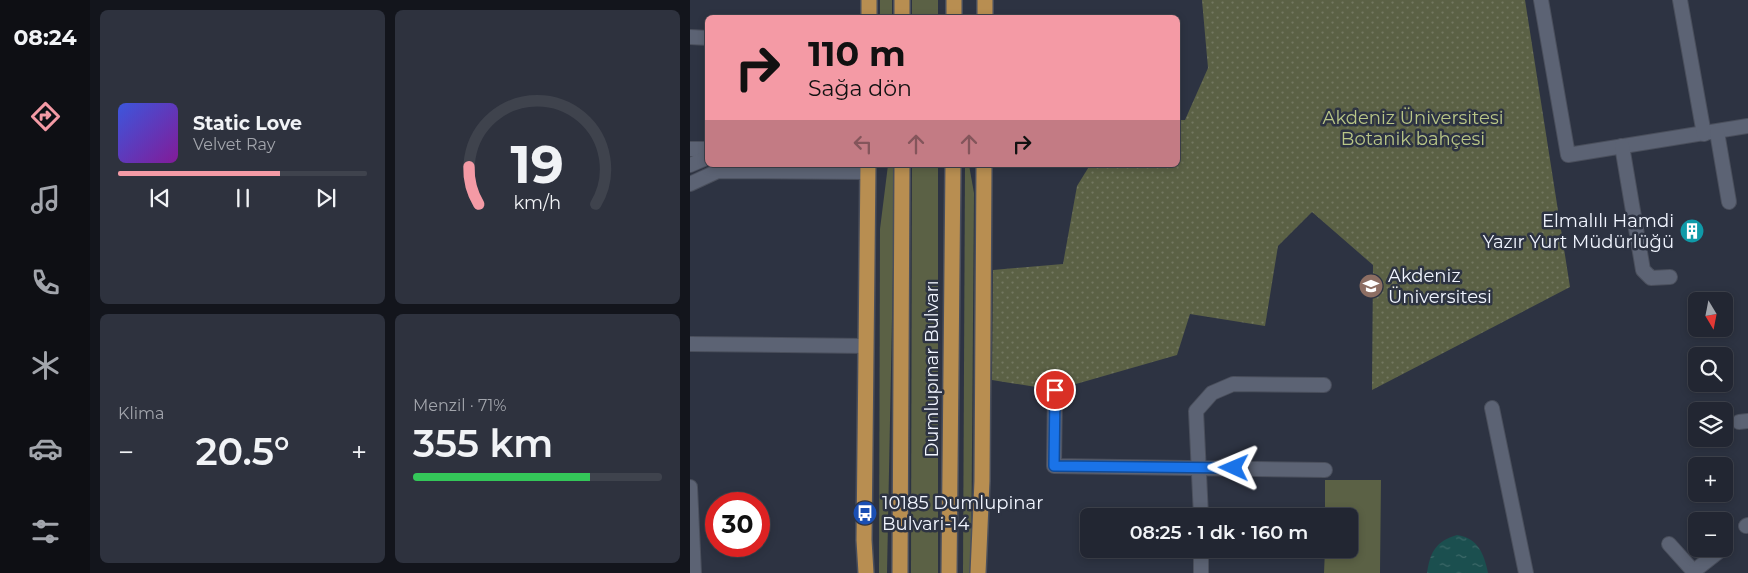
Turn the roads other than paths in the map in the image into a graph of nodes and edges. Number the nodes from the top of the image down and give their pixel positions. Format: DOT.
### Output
graph roads {
  1 [pos="870,0"];
  2 [pos="902,0"];
  3 [pos="954,0"];
  4 [pos="985,0"];
  5 [pos="1541,0"];
  6 [pos="1680,0"];
  7 [pos="869,15"];
  8 [pos="902,15"];
  9 [pos="954,15"];
  10 [pos="985,15"];
  11 [pos="690,37"];
  12 [pos="705,38"];
  13 [pos="1748,126"];
  14 [pos="1710,133"];
  15 [pos="1622,146"];
  16 [pos="690,149"];
  17 [pos="705,150"];
  18 [pos="705,158"];
  19 [pos="690,165"];
  20 [pos="870,167"];
  21 [pos="953,167"];
  22 [pos="979,167"];
  23 [pos="984,167"];
  24 [pos="902,171"];
  25 [pos="690,184"];
  26 [pos="984,188"];
  27 [pos="1730,202"];
  28 [pos="1670,277"];
  29 [pos="690,344"];
  30 [pos="866,346"];
  31 [pos="1324,385"];
  32 [pos="1055,390"];
  33 [pos="1492,408"];
  34 [pos="1198,468"];
  35 [pos="1325,470"];
  36 [pos="690,487"];
  37 [pos="1200,508"];
  38 [pos="1669,544"];
  39 [pos="1712,557"];
  40 [pos="1201,558"];
  41 [pos="1695,572"];
  42 [pos="694,573"];
  43 [pos="866,573"];
  44 [pos="900,573"];
  45 [pos="950,573"];
  46 [pos="978,573"];
  47 [pos="1201,573"];
  48 [pos="1526,573"];
  1 -- 7 [label="main road"];
  2 -- 8 [label="main road"];
  3 -- 9 [label="main road"];
  4 -- 10 [label="main road"];
  5 -- 15 [label="street"];
  6 -- 14 [label="street"];
  11 -- 12 [label="street"];
  13 -- 14 [label="street"];
  14 -- 15 [label="street"];
  14 -- 27 [label="street"];
  15 -- 28 [label="street"];
  16 -- 17 [label="street"];
  18 -- 19 [label="street"];
  20 -- 25 [label="street"];
  20 -- 30 [label="main road"];
  21 -- 45 [label="main road, Dumlupınar Bulvarı"];
  22 -- 26 [label="main road"];
  23 -- 26 [label="main road"];
  24 -- 44 [label="main road, Dumlupınar Bulvarı"];
  26 -- 46 [label="main road"];
  29 -- 30 [label="street"];
  30 -- 43 [label="main road"];
  31 -- 34 [label="street"];
  32 -- 34 [label="street"];
  33 -- 48 [label="street"];
  34 -- 35 [label="street"];
  34 -- 37 [label="street"];
  36 -- 42 [label="street"];
  38 -- 41 [label="street"];
  39 -- 41 [label="street"];
  40 -- 47 [label="street"];
}
